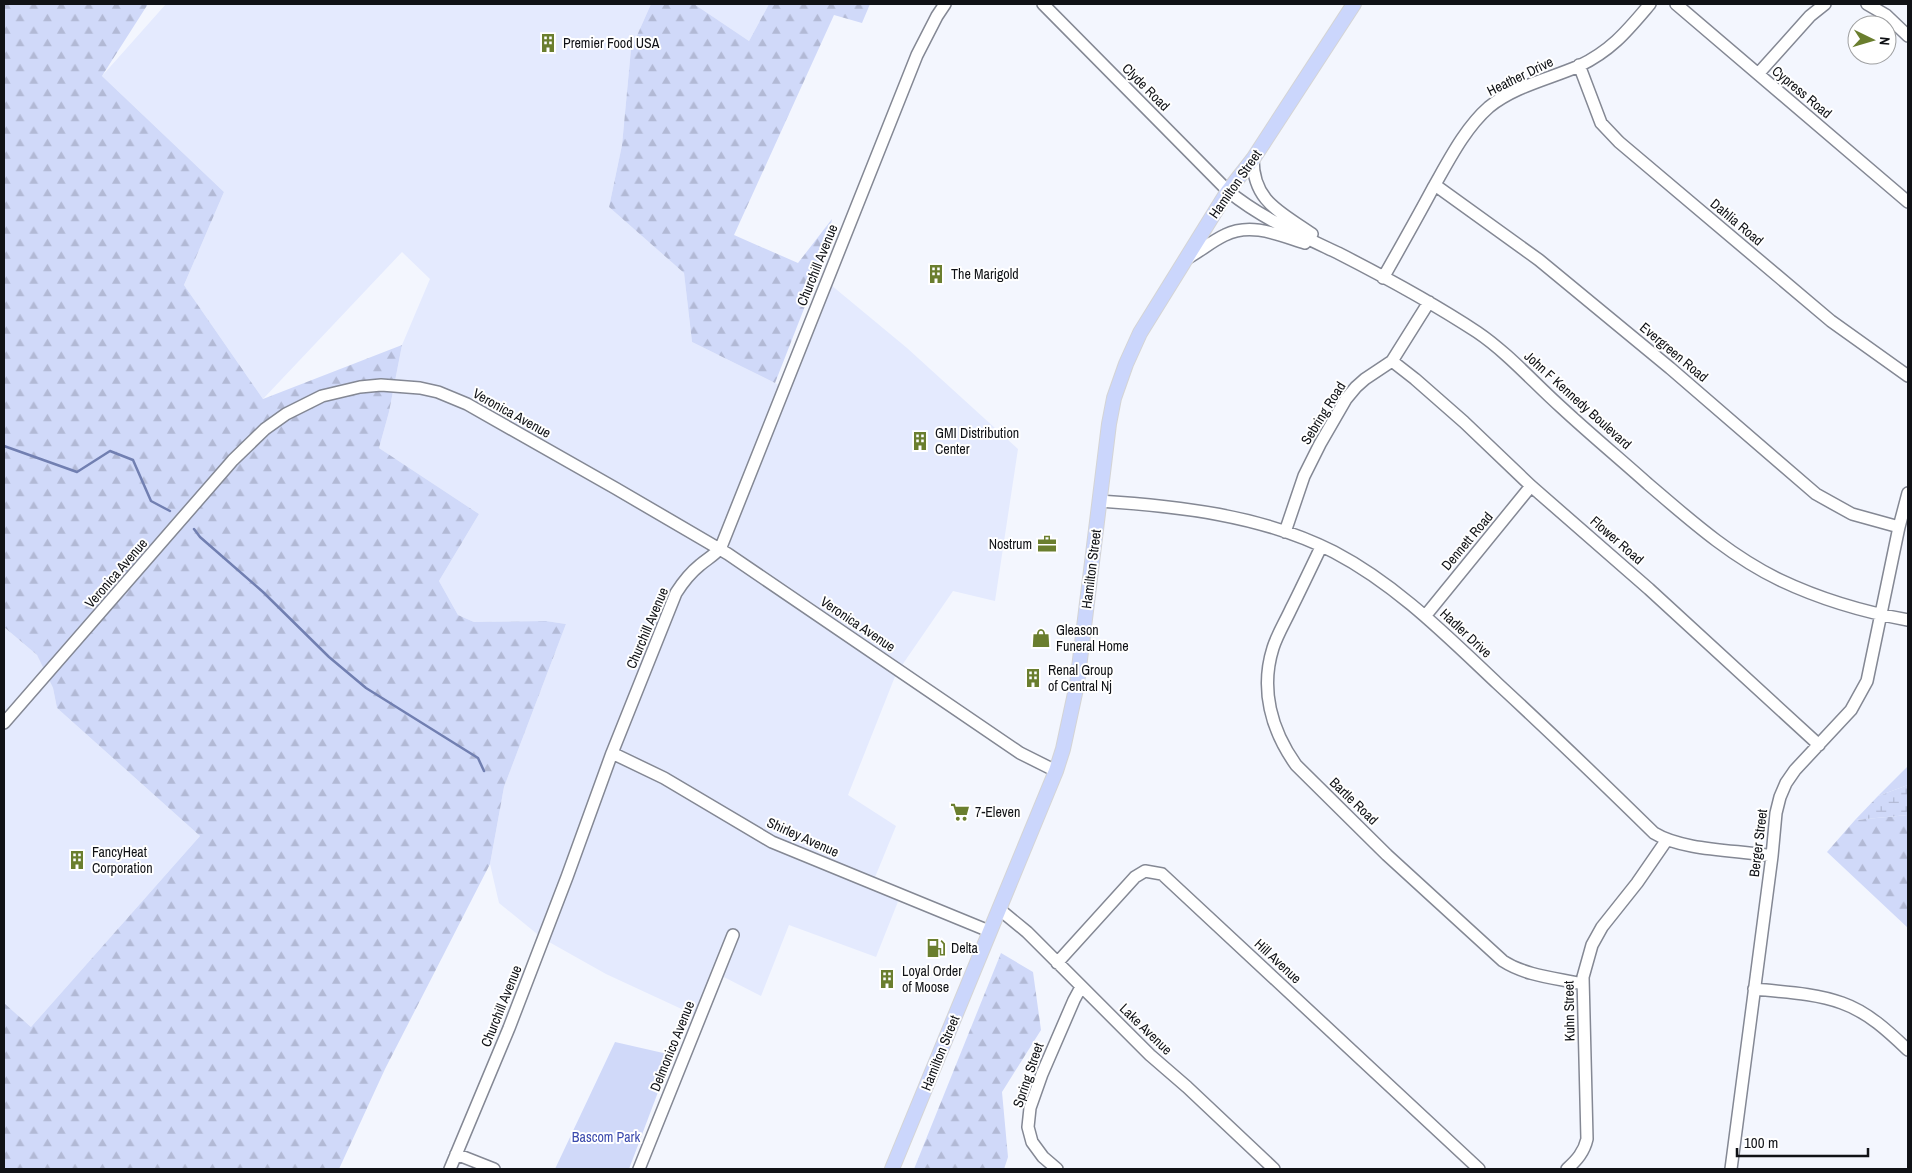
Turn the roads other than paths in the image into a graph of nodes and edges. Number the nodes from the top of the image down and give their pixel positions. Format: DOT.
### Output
graph roads {
  1 [pos="945,4"];
  2 [pos="1043,4"];
  3 [pos="1354,4"];
  4 [pos="1650,4"];
  5 [pos="1676,4"];
  6 [pos="1825,4"];
  7 [pos="1866,4"];
  8 [pos="1908,36"];
  9 [pos="1579,65"];
  10 [pos="1758,74"];
  11 [pos="1253,159"];
  12 [pos="1435,185"];
  13 [pos="1228,191"];
  14 [pos="1908,202"];
  15 [pos="1342,256"];
  16 [pos="1186,260"];
  17 [pos="1383,278"];
  18 [pos="1429,302"];
  19 [pos="1392,361"];
  20 [pos="1908,376"];
  21 [pos="1531,486"];
  22 [pos="1908,493"];
  23 [pos="1099,501"];
  24 [pos="1899,527"];
  25 [pos="1285,532"];
  26 [pos="1321,547"];
  27 [pos="719,549"];
  28 [pos="1426,615"];
  29 [pos="1881,615"];
  30 [pos="1908,620"];
  31 [pos="4,723"];
  32 [pos="1819,745"];
  33 [pos="612,753"];
  34 [pos="1056,771"];
  35 [pos="1666,840"];
  36 [pos="1772,856"];
  37 [pos="999,909"];
  38 [pos="989,931"];
  39 [pos="733,935"];
  40 [pos="1057,963"];
  41 [pos="1583,984"];
  42 [pos="1081,987"];
  43 [pos="1754,989"];
  44 [pos="1908,1050"];
  45 [pos="456,1154"];
  46 [pos="450,1169"];
  47 [pos="494,1169"];
  48 [pos="639,1169"];
  49 [pos="892,1169"];
  50 [pos="1056,1169"];
  51 [pos="1274,1169"];
  52 [pos="1479,1169"];
  53 [pos="1568,1169"];
  54 [pos="1731,1169"];
  1 -- 27 [label="street, Churchill Avenue"];
  2 -- 13 [label="street, Clyde Road"];
  3 -- 11 [label="main road, Hamilton Street"];
  4 -- 9 [label="street, Heather Drive"];
  5 -- 10 [label="street, Cypress Road"];
  6 -- 10 [label="street"];
  7 -- 8 [label="street"];
  9 -- 12 [label="street, Heather Drive"];
  9 -- 20 [label="street, Dahlia Road"];
  10 -- 14 [label="street, Cypress Road"];
  11 -- 13 [label="main road, Hamilton Street"];
  11 -- 15 [label="street"];
  12 -- 17 [label="street, Heather Drive"];
  12 -- 24 [label="street, Evergreen Road"];
  13 -- 15 [label="street, John F Kennedy Boulevard"];
  13 -- 16 [label="main road, Hamilton Street"];
  15 -- 16 [label="street"];
  15 -- 17 [label="street, John F Kennedy Boulevard"];
  16 -- 23 [label="main road, Hamilton Street"];
  17 -- 18 [label="street, John F Kennedy Boulevard"];
  18 -- 19 [label="street, Sebring Road"];
  18 -- 29 [label="street, John F Kennedy Boulevard"];
  19 -- 21 [label="street, Flower Road"];
  19 -- 25 [label="street, Sebring Road"];
  21 -- 28 [label="street, Dennett Road"];
  21 -- 32 [label="street, Flower Road"];
  22 -- 24 [label="street, Berger Street"];
  23 -- 25 [label="street, Hadler Drive"];
  23 -- 34 [label="main road, Hamilton Street"];
  24 -- 29 [label="street, Berger Street"];
  25 -- 26 [label="street, Hadler Drive"];
  26 -- 28 [label="street, Hadler Drive"];
  26 -- 41 [label="street, Bartle Road"];
  27 -- 31 [label="street, Veronica Avenue"];
  27 -- 33 [label="street, Churchill Avenue"];
  27 -- 34 [label="street, Veronica Avenue"];
  28 -- 35 [label="street, Hadler Drive"];
  29 -- 30 [label="street, John F Kennedy Boulevard"];
  29 -- 32 [label="street, Berger Street"];
  32 -- 36 [label="street, Berger Street"];
  33 -- 38 [label="street, Shirley Avenue"];
  33 -- 45 [label="street, Churchill Avenue"];
  34 -- 37 [label="main road, Hamilton Street"];
  35 -- 36 [label="street, Hadler Drive"];
  35 -- 41 [label="street, Kuhn Street"];
  36 -- 43 [label="street, Berger Street"];
  37 -- 38 [label="main road, Hamilton Street"];
  37 -- 40 [label="street, Lake Avenue"];
  38 -- 49 [label="main road, Hamilton Street"];
  39 -- 48 [label="street, Delmonico Avenue"];
  40 -- 42 [label="street, Lake Avenue"];
  40 -- 52 [label="street, Hill Avenue"];
  41 -- 53 [label="street, Kuhn Street"];
  42 -- 50 [label="street, Spring Street"];
  42 -- 51 [label="street, Lake Avenue"];
  43 -- 44 [label="street"];
  43 -- 54 [label="street, Berger Street"];
  45 -- 46 [label="street, Churchill Avenue"];
  45 -- 47 [label="street"];
}
